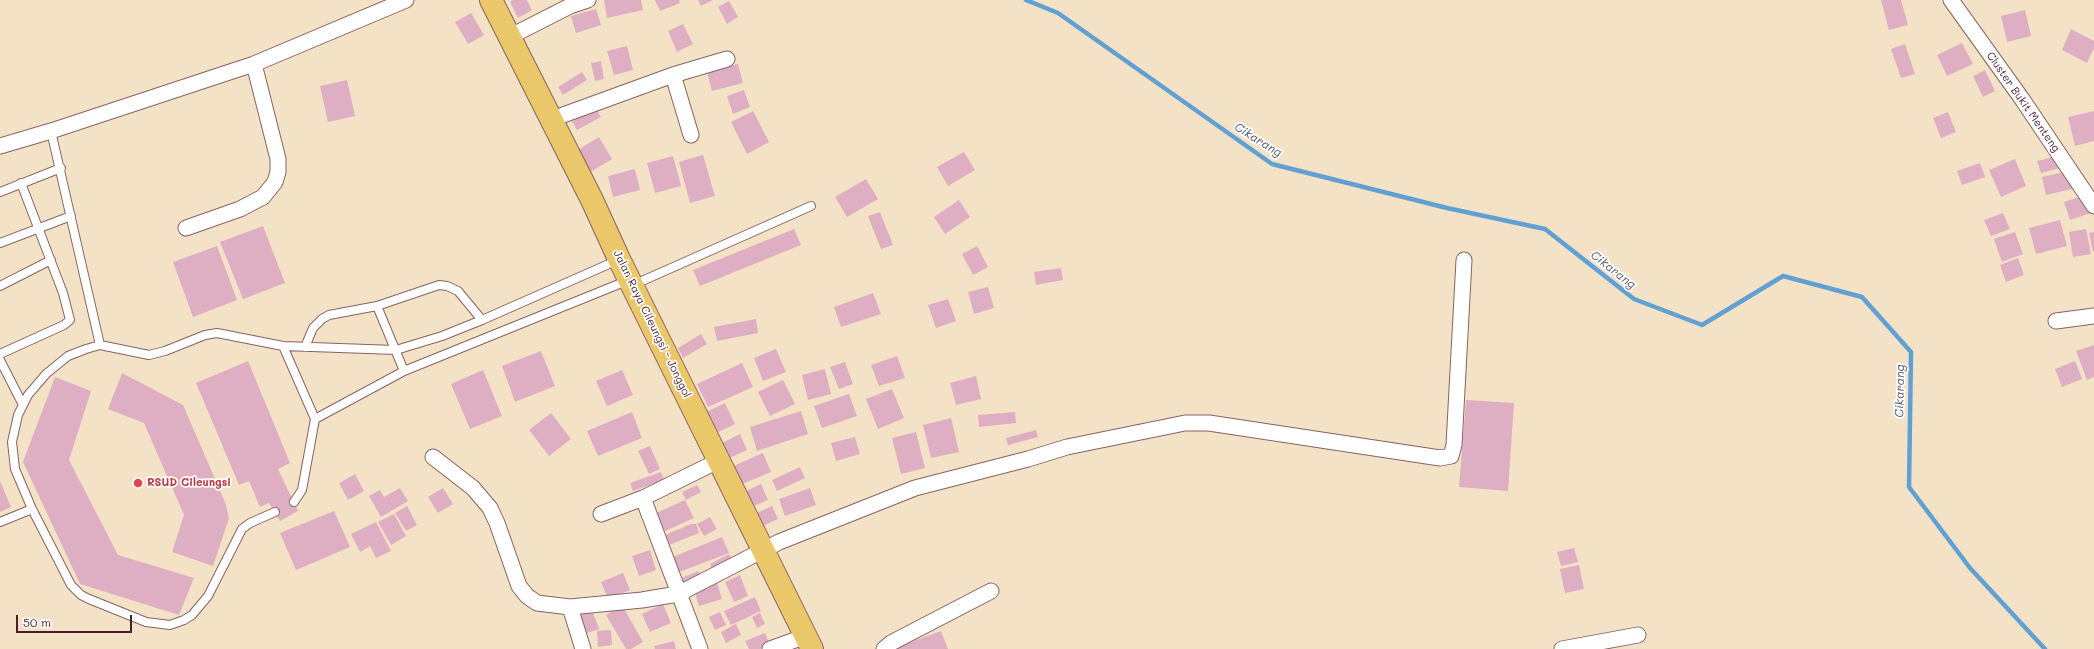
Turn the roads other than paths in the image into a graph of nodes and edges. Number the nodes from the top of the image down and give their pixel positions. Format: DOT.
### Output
graph roads {
  1 [pos="406,0"];
  2 [pos="491,0"];
  3 [pos="588,0"];
  4 [pos="1951,0"];
  5 [pos="509,37"];
  6 [pos="727,59"];
  7 [pos="254,64"];
  8 [pos="673,75"];
  9 [pos="552,119"];
  10 [pos="51,131"];
  11 [pos="691,135"];
  12 [pos="0,146"];
  13 [pos="60,168"];
  14 [pos="22,183"];
  15 [pos="0,192"];
  16 [pos="811,206"];
  17 [pos="2094,206"];
  18 [pos="71,216"];
  19 [pos="186,228"];
  20 [pos="38,230"];
  21 [pos="0,243"];
  22 [pos="619,259"];
  23 [pos="51,260"];
  24 [pos="1464,260"];
  25 [pos="631,283"];
  26 [pos="0,286"];
  27 [pos="377,306"];
  28 [pos="2094,316"];
  29 [pos="482,320"];
  30 [pos="2056,321"];
  31 [pos="100,345"];
  32 [pos="283,346"];
  33 [pos="305,347"];
  34 [pos="396,350"];
  35 [pos="0,354"];
  36 [pos="0,360"];
  37 [pos="404,371"];
  38 [pos="22,403"];
  39 [pos="315,419"];
  40 [pos="433,457"];
  41 [pos="720,460"];
  42 [pos="643,498"];
  43 [pos="294,502"];
  44 [pos="32,509"];
  45 [pos="275,512"];
  46 [pos="601,514"];
  47 [pos="0,522"];
  48 [pos="765,550"];
  49 [pos="991,591"];
  50 [pos="678,594"];
  51 [pos="570,607"];
  52 [pos="1638,635"];
  53 [pos="809,642"];
  54 [pos="1609,645"];
  55 [pos="583,649"];
  56 [pos="700,649"];
  57 [pos="770,649"];
  58 [pos="884,649"];
  59 [pos="1562,649"];
  1 -- 7 [label="street"];
  2 -- 5 [label="main road, Jalan Raya Cileungsi - Jonggol"];
  3 -- 5 [label="street"];
  4 -- 17 [label="street, Cluster Bukit Menteng"];
  5 -- 9 [label="main road, Jalan Raya Cileungsi - Jonggol"];
  6 -- 8 [label="street"];
  7 -- 10 [label="street"];
  7 -- 19 [label="street"];
  8 -- 9 [label="street"];
  8 -- 11 [label="street"];
  9 -- 22 [label="main road, Jalan Raya Cileungsi - Jonggol"];
  10 -- 12 [label="street"];
  10 -- 13 [label="lane"];
  13 -- 14 [label="lane"];
  13 -- 18 [label="lane"];
  14 -- 15 [label="lane"];
  14 -- 20 [label="lane"];
  16 -- 25 [label="lane"];
  18 -- 20 [label="lane"];
  18 -- 31 [label="lane"];
  20 -- 21 [label="lane"];
  20 -- 23 [label="lane"];
  22 -- 25 [label="main road, Jalan Raya Cileungsi - Jonggol"];
  22 -- 29 [label="lane"];
  23 -- 26 [label="lane"];
  23 -- 35 [label="lane"];
  24 -- 48 [label="street"];
  25 -- 37 [label="lane"];
  25 -- 41 [label="main road, Jalan Raya Cileungsi - Jonggol"];
  27 -- 29 [label="lane"];
  27 -- 33 [label="lane"];
  27 -- 34 [label="lane"];
  28 -- 30 [label="street"];
  29 -- 34 [label="lane"];
  31 -- 32 [label="lane"];
  31 -- 38 [label="lane"];
  32 -- 33 [label="lane"];
  32 -- 39 [label="lane"];
  33 -- 34 [label="lane"];
  34 -- 37 [label="lane"];
  36 -- 38 [label="lane"];
  37 -- 39 [label="lane"];
  38 -- 44 [label="lane"];
  39 -- 43 [label="lane"];
  40 -- 51 [label="street"];
  41 -- 42 [label="street"];
  41 -- 48 [label="main road, Jalan Raya Cileungsi - Jonggol"];
  42 -- 46 [label="street"];
  42 -- 50 [label="street"];
  44 -- 45 [label="lane"];
  44 -- 47 [label="lane"];
  48 -- 50 [label="street"];
  48 -- 53 [label="main road, Jalan Raya Cileungsi - Jonggol"];
  49 -- 58 [label="street"];
  50 -- 51 [label="street"];
  50 -- 56 [label="street"];
  51 -- 55 [label="street"];
  52 -- 54 [label="street"];
  53 -- 57 [label="street"];
  54 -- 59 [label="street"];
}
